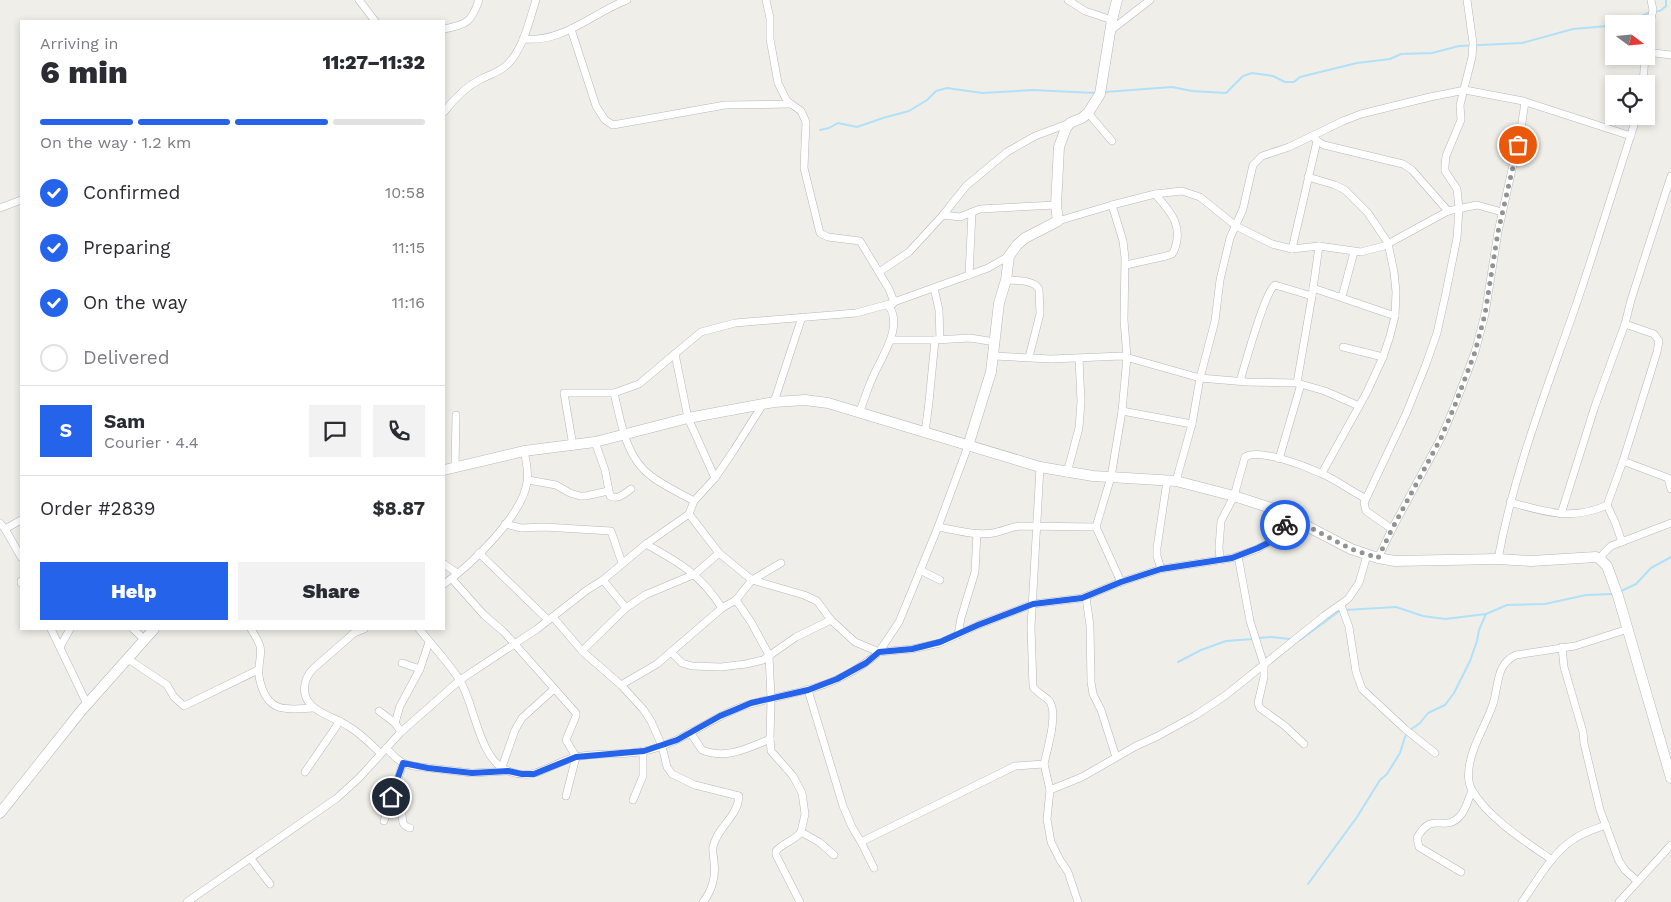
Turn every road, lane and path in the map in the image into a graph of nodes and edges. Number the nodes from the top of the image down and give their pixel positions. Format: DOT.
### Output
graph roads {
  1 [pos="359,0"];
  2 [pos="479,0"];
  3 [pos="536,0"];
  4 [pos="627,0"];
  5 [pos="766,0"];
  6 [pos="1068,0"];
  7 [pos="1117,0"];
  8 [pos="1150,0"];
  9 [pos="1467,0"];
  10 [pos="1651,0"];
  11 [pos="1651,15"];
  12 [pos="374,20"];
  13 [pos="1112,20"];
  14 [pos="445,29"];
  15 [pos="571,29"];
  16 [pos="1110,31"];
  17 [pos="523,39"];
  18 [pos="1655,53"];
  19 [pos="1671,56"];
  20 [pos="1465,90"];
  21 [pos="1525,102"];
  22 [pos="792,104"];
  23 [pos="445,111"];
  24 [pos="1088,113"];
  25 [pos="1070,123"];
  26 [pos="1634,125"];
  27 [pos="1631,136"];
  28 [pos="1315,138"];
  29 [pos="1112,141"];
  30 [pos="1671,176"];
  31 [pos="1308,178"];
  32 [pos="1156,194"];
  33 [pos="20,200"];
  34 [pos="1056,205"];
  35 [pos="1112,205"];
  36 [pos="0,208"];
  37 [pos="1459,208"];
  38 [pos="1448,211"];
  39 [pos="972,212"];
  40 [pos="1502,212"];
  41 [pos="943,214"];
  42 [pos="1058,221"];
  43 [pos="1236,226"];
  44 [pos="1388,243"];
  45 [pos="1318,246"];
  46 [pos="1292,249"];
  47 [pos="1354,252"];
  48 [pos="1009,256"];
  49 [pos="1126,265"];
  50 [pos="879,272"];
  51 [pos="969,276"];
  52 [pos="1006,280"];
  53 [pos="934,288"];
  54 [pos="1313,288"];
  55 [pos="1312,296"];
  56 [pos="1342,297"];
  57 [pos="892,305"];
  58 [pos="1395,316"];
  59 [pos="802,317"];
  60 [pos="1625,324"];
  61 [pos="892,340"];
  62 [pos="938,340"];
  63 [pos="995,342"];
  64 [pos="1343,348"];
  65 [pos="675,354"];
  66 [pos="994,356"];
  67 [pos="1029,357"];
  68 [pos="1127,357"];
  69 [pos="1383,357"];
  70 [pos="1080,359"];
  71 [pos="1200,378"];
  72 [pos="1240,381"];
  73 [pos="1299,383"];
  74 [pos="614,393"];
  75 [pos="774,402"];
  76 [pos="763,404"];
  77 [pos="1359,406"];
  78 [pos="1122,411"];
  79 [pos="859,412"];
  80 [pos="456,415"];
  81 [pos="688,418"];
  82 [pos="1192,424"];
  83 [pos="925,433"];
  84 [pos="624,434"];
  85 [pos="595,442"];
  86 [pos="573,446"];
  87 [pos="968,446"];
  88 [pos="524,452"];
  89 [pos="1279,458"];
  90 [pos="1624,461"];
  91 [pos="1040,467"];
  92 [pos="455,468"];
  93 [pos="445,470"];
  94 [pos="1067,473"];
  95 [pos="1322,473"];
  96 [pos="1669,477"];
  97 [pos="715,478"];
  98 [pos="1111,478"];
  99 [pos="528,480"];
  100 [pos="1172,481"];
  101 [pos="631,489"];
  102 [pos="1671,489"];
  103 [pos="608,491"];
  104 [pos="1234,496"];
  105 [pos="1365,498"];
  106 [pos="694,501"];
  107 [pos="1510,502"];
  108 [pos="1607,505"];
  109 [pos="689,514"];
  110 [pos="1561,514"];
  111 [pos="1290,517"];
  112 [pos="20,520"];
  113 [pos="1671,523"];
  114 [pos="505,524"];
  115 [pos="2,526"];
  116 [pos="1036,526"];
  117 [pos="938,527"];
  118 [pos="1096,528"];
  119 [pos="1392,529"];
  120 [pos="977,533"];
  121 [pos="1622,542"];
  122 [pos="646,544"];
  123 [pos="479,553"];
  124 [pos="719,553"];
  125 [pos="20,555"];
  126 [pos="1367,555"];
  127 [pos="1238,556"];
  128 [pos="1378,558"];
  129 [pos="1498,559"];
  130 [pos="1220,560"];
  131 [pos="1601,560"];
  132 [pos="622,563"];
  133 [pos="781,563"];
  134 [pos="445,565"];
  135 [pos="1161,569"];
  136 [pos="920,570"];
  137 [pos="695,574"];
  138 [pos="454,576"];
  139 [pos="603,580"];
  140 [pos="752,580"];
  141 [pos="940,580"];
  142 [pos="1121,582"];
  143 [pos="445,583"];
  144 [pos="1086,597"];
  145 [pos="736,600"];
  146 [pos="1033,604"];
  147 [pos="1341,605"];
  148 [pos="626,608"];
  149 [pos="722,608"];
  150 [pos="550,619"];
  151 [pos="831,620"];
  152 [pos="52,630"];
  153 [pos="69,630"];
  154 [pos="134,630"];
  155 [pos="153,630"];
  156 [pos="251,630"];
  157 [pos="420,630"];
  158 [pos="1628,630"];
  159 [pos="353,631"];
  160 [pos="958,635"];
  161 [pos="144,639"];
  162 [pos="430,642"];
  163 [pos="515,644"];
  164 [pos="60,647"];
  165 [pos="1562,647"];
  166 [pos="582,651"];
  167 [pos="671,652"];
  168 [pos="879,652"];
  169 [pos="769,655"];
  170 [pos="128,659"];
  171 [pos="402,663"];
  172 [pos="1264,665"];
  173 [pos="420,669"];
  174 [pos="258,670"];
  175 [pos="460,680"];
  176 [pos="621,685"];
  177 [pos="554,688"];
  178 [pos="808,690"];
  179 [pos="771,698"];
  180 [pos="87,704"];
  181 [pos="313,708"];
  182 [pos="379,711"];
  183 [pos="340,721"];
  184 [pos="395,723"];
  185 [pos="401,732"];
  186 [pos="690,732"];
  187 [pos="770,739"];
  188 [pos="1304,744"];
  189 [pos="662,746"];
  190 [pos="383,751"];
  191 [pos="644,751"];
  192 [pos="1435,753"];
  193 [pos="576,757"];
  194 [pos="1116,757"];
  195 [pos="403,763"];
  196 [pos="1044,764"];
  197 [pos="505,769"];
  198 [pos="305,772"];
  199 [pos="1671,778"];
  200 [pos="1050,790"];
  201 [pos="1472,791"];
  202 [pos="566,796"];
  203 [pos="633,800"];
  204 [pos="390,804"];
  205 [pos="0,813"];
  206 [pos="384,821"];
  207 [pos="1606,826"];
  208 [pos="410,828"];
  209 [pos="800,832"];
  210 [pos="861,842"];
  211 [pos="1671,845"];
  212 [pos="834,855"];
  213 [pos="251,858"];
  214 [pos="1552,860"];
  215 [pos="874,868"];
  216 [pos="1461,872"];
  217 [pos="1637,881"];
  218 [pos="270,884"];
  219 [pos="187,902"];
  220 [pos="703,902"];
  221 [pos="800,902"];
  222 [pos="1078,902"];
  223 [pos="1522,902"];
  224 [pos="1619,902"];
  1 -- 12 [label="street"];
  2 -- 14 [label="street"];
  3 -- 17 [label="street"];
  4 -- 15 [label="street"];
  5 -- 22 [label="street"];
  6 -- 13 [label="street"];
  7 -- 13 [label="street"];
  8 -- 16 [label="street"];
  9 -- 20 [label="street"];
  10 -- 11 [label="street"];
  13 -- 16 [label="street"];
  15 -- 17 [label="street"];
  15 -- 22 [label="street"];
  16 -- 24 [label="street"];
  17 -- 23 [label="street"];
  18 -- 19 [label="street"];
  20 -- 21 [label="street"];
  20 -- 28 [label="street"];
  20 -- 37 [label="street"];
  21 -- 27 [label="street"];
  21 -- 40 [label="street"];
  22 -- 50 [label="street"];
  24 -- 25 [label="street"];
  24 -- 29 [label="street"];
  25 -- 34 [label="street"];
  25 -- 41 [label="street"];
  26 -- 27 [label="street"];
  27 -- 107 [label="street"];
  28 -- 31 [label="street"];
  28 -- 38 [label="street"];
  28 -- 43 [label="street"];
  30 -- 60 [label="street"];
  31 -- 44 [label="street"];
  31 -- 46 [label="street"];
  32 -- 35 [label="street"];
  32 -- 43 [label="street"];
  32 -- 49 [label="street"];
  33 -- 36 [label="street"];
  34 -- 39 [label="street"];
  34 -- 42 [label="street"];
  35 -- 42 [label="street"];
  35 -- 49 [label="street"];
  37 -- 38 [label="street"];
  37 -- 40 [label="street"];
  37 -- 105 [label="street"];
  38 -- 44 [label="street"];
  39 -- 41 [label="street"];
  39 -- 51 [label="street"];
  40 -- 119 [label="street"];
  41 -- 50 [label="street"];
  42 -- 48 [label="street"];
  43 -- 46 [label="street"];
  43 -- 71 [label="street"];
  44 -- 47 [label="street"];
  44 -- 58 [label="street"];
  45 -- 46 [label="street"];
  45 -- 47 [label="street"];
  45 -- 54 [label="street"];
  47 -- 56 [label="street"];
  48 -- 51 [label="street"];
  48 -- 52 [label="street"];
  49 -- 68 [label="street"];
  50 -- 57 [label="street"];
  51 -- 53 [label="street"];
  52 -- 63 [label="street"];
  52 -- 67 [label="street"];
  53 -- 57 [label="street"];
  53 -- 62 [label="street"];
  54 -- 55 [label="street"];
  54 -- 56 [label="street"];
  55 -- 72 [label="street"];
  55 -- 73 [label="street"];
  56 -- 58 [label="street"];
  57 -- 59 [label="street"];
  57 -- 61 [label="street"];
  58 -- 69 [label="street"];
  59 -- 65 [label="street"];
  59 -- 75 [label="street"];
  60 -- 90 [label="street"];
  60 -- 110 [label="street"];
  61 -- 62 [label="street"];
  61 -- 79 [label="street"];
  62 -- 63 [label="street"];
  62 -- 83 [label="street"];
  63 -- 66 [label="street"];
  64 -- 69 [label="street"];
  65 -- 74 [label="street"];
  65 -- 81 [label="street"];
  66 -- 67 [label="street"];
  66 -- 87 [label="street"];
  67 -- 70 [label="street"];
  68 -- 70 [label="street"];
  68 -- 71 [label="street"];
  68 -- 78 [label="street"];
  69 -- 77 [label="street"];
  70 -- 94 [label="street"];
  71 -- 72 [label="street"];
  71 -- 82 [label="street"];
  72 -- 73 [label="street"];
  73 -- 77 [label="street"];
  73 -- 89 [label="street"];
  74 -- 84 [label="street"];
  74 -- 86 [label="street"];
  75 -- 76 [label="street"];
  75 -- 79 [label="street"];
  76 -- 81 [label="street"];
  76 -- 97 [label="street"];
  77 -- 95 [label="street"];
  78 -- 82 [label="street"];
  78 -- 98 [label="street"];
  79 -- 83 [label="street"];
  80 -- 92 [label="street"];
  81 -- 84 [label="street"];
  81 -- 97 [label="street"];
  82 -- 100 [label="street"];
  83 -- 87 [label="street"];
  84 -- 85 [label="street"];
  84 -- 106 [label="street"];
  85 -- 86 [label="street"];
  85 -- 103 [label="street"];
  86 -- 88 [label="street"];
  87 -- 91 [label="street"];
  87 -- 117 [label="street"];
  88 -- 92 [label="street"];
  88 -- 99 [label="street"];
  89 -- 95 [label="street"];
  89 -- 104 [label="street"];
  90 -- 96 [label="street"];
  90 -- 108 [label="street"];
  91 -- 94 [label="street"];
  91 -- 116 [label="street"];
  92 -- 93 [label="street"];
  94 -- 98 [label="street"];
  95 -- 105 [label="street"];
  96 -- 102 [label="street"];
  97 -- 106 [label="street"];
  98 -- 100 [label="street"];
  98 -- 118 [label="street"];
  99 -- 103 [label="street"];
  99 -- 114 [label="street"];
  100 -- 104 [label="street"];
  100 -- 135 [label="street"];
  101 -- 103 [label="street"];
  104 -- 111 [label="street"];
  104 -- 130 [label="street"];
  105 -- 119 [label="street"];
  106 -- 109 [label="street"];
  107 -- 110 [label="street"];
  107 -- 129 [label="street"];
  108 -- 110 [label="street"];
  108 -- 121 [label="street"];
  109 -- 122 [label="street"];
  109 -- 124 [label="street"];
  111 -- 126 [label="street"];
  111 -- 127 [label="street"];
  112 -- 115 [label="street"];
  113 -- 121 [label="street"];
  114 -- 123 [label="street"];
  114 -- 132 [label="street"];
  115 -- 125 [label="street"];
  116 -- 118 [label="street"];
  116 -- 120 [label="street"];
  116 -- 146 [label="street"];
  117 -- 120 [label="street"];
  117 -- 136 [label="street"];
  118 -- 142 [label="street"];
  119 -- 128 [label="street"];
  120 -- 160 [label="street"];
  121 -- 131 [label="street"];
  122 -- 132 [label="street"];
  122 -- 137 [label="street"];
  123 -- 138 [label="street"];
  123 -- 150 [label="street"];
  124 -- 137 [label="street"];
  124 -- 140 [label="street"];
  126 -- 128 [label="street"];
  126 -- 147 [label="street"];
  127 -- 130 [label="street"];
  127 -- 172 [label="street"];
  128 -- 129 [label="street"];
  129 -- 131 [label="street"];
  130 -- 135 [label="street"];
  131 -- 158 [label="street"];
  132 -- 139 [label="street"];
  133 -- 140 [label="street"];
  134 -- 138 [label="street"];
  135 -- 142 [label="street"];
  136 -- 141 [label="street"];
  136 -- 168 [label="street"];
  137 -- 148 [label="street"];
  137 -- 149 [label="street"];
  138 -- 143 [label="street"];
  138 -- 163 [label="street"];
  139 -- 148 [label="street"];
  139 -- 150 [label="street"];
  140 -- 145 [label="street"];
  140 -- 151 [label="street"];
  142 -- 144 [label="street"];
  144 -- 146 [label="street"];
  144 -- 194 [label="street"];
  145 -- 149 [label="street"];
  145 -- 169 [label="street"];
  146 -- 160 [label="street"];
  146 -- 196 [label="street"];
  147 -- 172 [label="street"];
  147 -- 192 [label="street"];
  148 -- 166 [label="street"];
  149 -- 167 [label="street"];
  150 -- 163 [label="street"];
  150 -- 166 [label="street"];
  151 -- 168 [label="street"];
  151 -- 169 [label="street"];
  152 -- 164 [label="street"];
  153 -- 164 [label="street"];
  154 -- 161 [label="street"];
  155 -- 161 [label="street"];
  156 -- 174 [label="street"];
  157 -- 162 [label="street"];
  158 -- 165 [label="street"];
  158 -- 199 [label="street"];
  159 -- 181 [label="street"];
  160 -- 168 [label="street"];
  161 -- 170 [label="street"];
  162 -- 173 [label="street"];
  162 -- 175 [label="street"];
  163 -- 175 [label="street"];
  163 -- 177 [label="street"];
  164 -- 180 [label="street"];
  165 -- 201 [label="street"];
  165 -- 207 [label="street"];
  166 -- 176 [label="street"];
  167 -- 169 [label="street"];
  167 -- 176 [label="street"];
  168 -- 178 [label="street"];
  169 -- 179 [label="street"];
  170 -- 174 [label="street"];
  170 -- 180 [label="street"];
  171 -- 173 [label="street"];
  172 -- 188 [label="street"];
  172 -- 194 [label="street"];
  173 -- 184 [label="street"];
  174 -- 181 [label="street"];
  175 -- 185 [label="street"];
  175 -- 197 [label="street"];
  176 -- 189 [label="street"];
  177 -- 193 [label="street"];
  177 -- 197 [label="street"];
  178 -- 179 [label="street"];
  178 -- 210 [label="street"];
  179 -- 186 [label="street"];
  179 -- 187 [label="street"];
  180 -- 205 [label="street"];
  181 -- 183 [label="street"];
  182 -- 184 [label="street"];
  183 -- 190 [label="street"];
  183 -- 198 [label="street"];
  184 -- 185 [label="street"];
  185 -- 190 [label="street"];
  186 -- 187 [label="street"];
  186 -- 189 [label="street"];
  187 -- 209 [label="street"];
  189 -- 191 [label="street"];
  189 -- 220 [label="street"];
  190 -- 195 [label="street"];
  190 -- 213 [label="street"];
  191 -- 193 [label="street"];
  191 -- 203 [label="street"];
  193 -- 197 [label="street"];
  193 -- 202 [label="street"];
  194 -- 200 [label="street"];
  195 -- 197 [label="street"];
  195 -- 204 [label="street"];
  196 -- 200 [label="street"];
  196 -- 210 [label="street"];
  200 -- 222 [label="street"];
  201 -- 214 [label="street"];
  201 -- 216 [label="street"];
  204 -- 206 [label="street"];
  204 -- 208 [label="street"];
  207 -- 214 [label="street"];
  207 -- 217 [label="street"];
  209 -- 212 [label="street"];
  209 -- 221 [label="street"];
  210 -- 215 [label="street"];
  211 -- 217 [label="street"];
  213 -- 218 [label="street"];
  213 -- 219 [label="street"];
  214 -- 223 [label="street"];
  217 -- 224 [label="street"];
}
